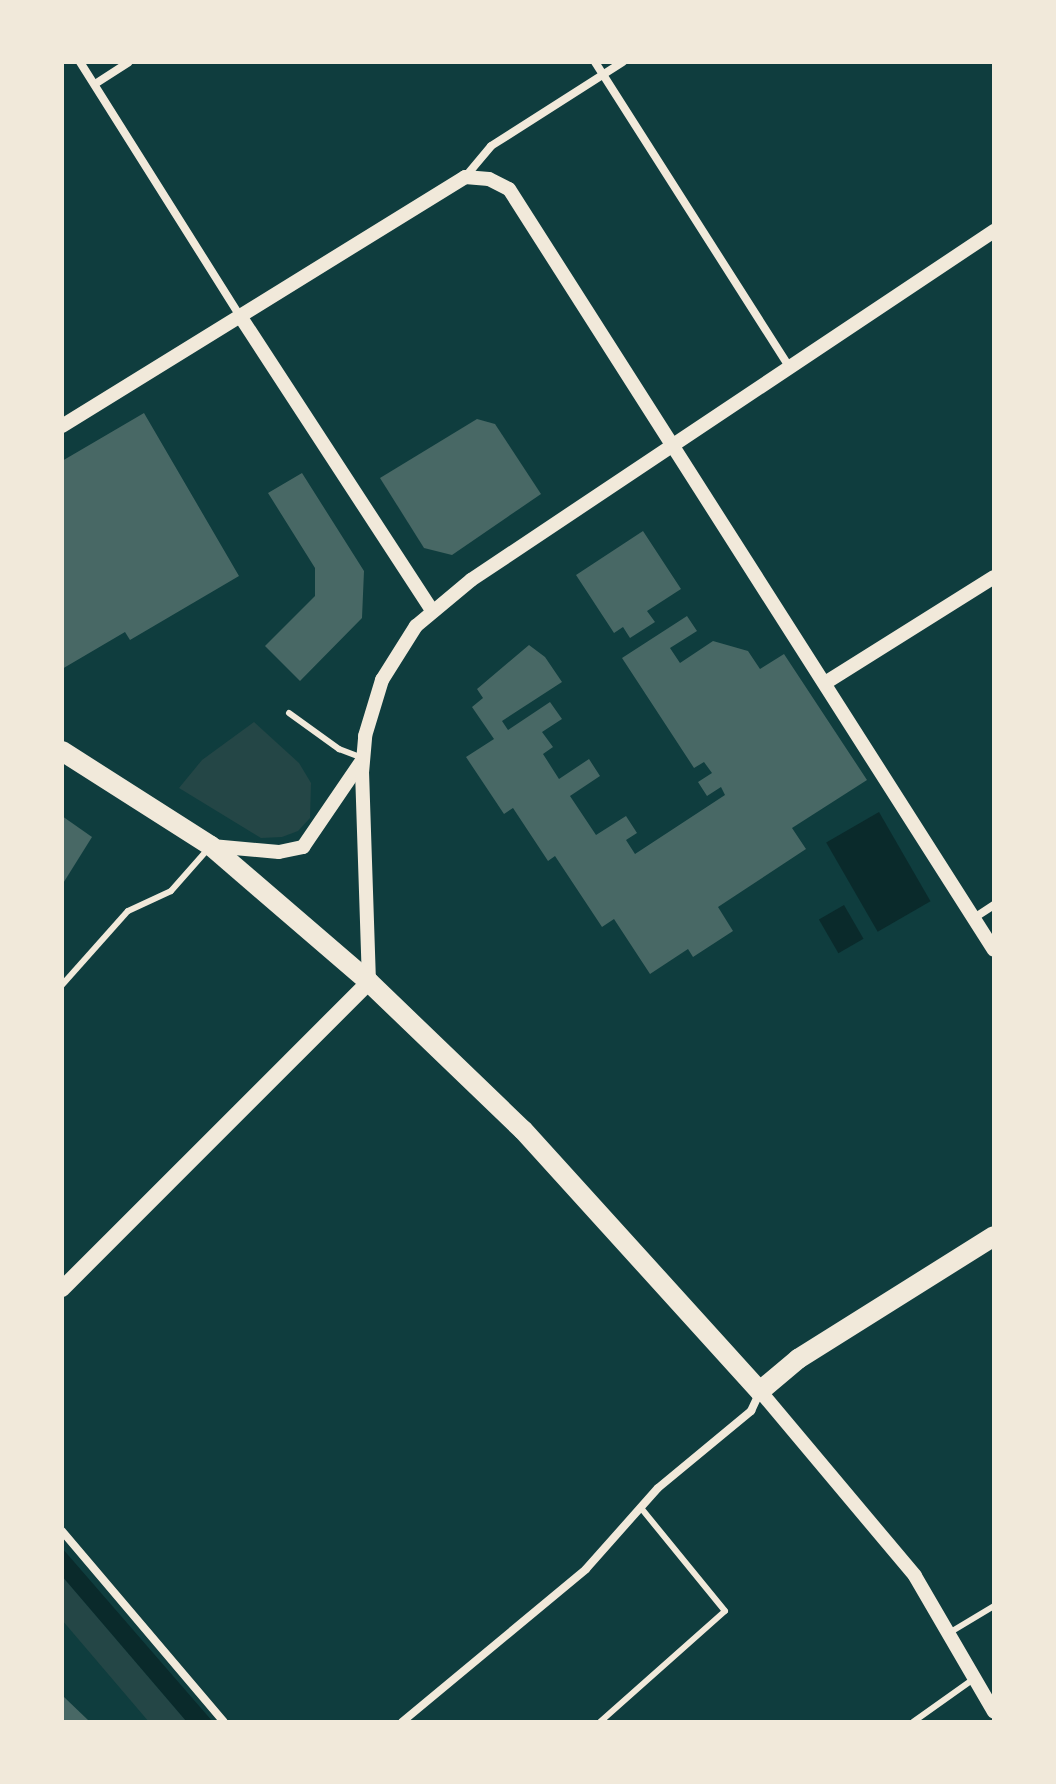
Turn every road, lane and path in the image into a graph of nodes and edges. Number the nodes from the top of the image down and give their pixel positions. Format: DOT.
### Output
graph roads {
  1 [pos="80,62"];
  2 [pos="129,62"];
  3 [pos="595,62"];
  4 [pos="623,62"];
  5 [pos="602,75"];
  6 [pos="95,84"];
  7 [pos="465,177"];
  8 [pos="994,231"];
  9 [pos="242,319"];
  10 [pos="790,368"];
  11 [pos="62,426"];
  12 [pos="675,443"];
  13 [pos="994,577"];
  14 [pos="432,610"];
  15 [pos="825,683"];
  16 [pos="289,713"];
  17 [pos="62,751"];
  18 [pos="363,758"];
  19 [pos="211,846"];
  20 [pos="994,905"];
  21 [pos="974,918"];
  22 [pos="994,950"];
  23 [pos="369,982"];
  24 [pos="62,985"];
  25 [pos="994,1236"];
  26 [pos="62,1289"];
  27 [pos="760,1391"];
  28 [pos="641,1508"];
  29 [pos="62,1531"];
  30 [pos="994,1606"];
  31 [pos="949,1633"];
  32 [pos="975,1678"];
  33 [pos="994,1712"];
  34 [pos="224,1722"];
  35 [pos="402,1722"];
  36 [pos="600,1722"];
  37 [pos="913,1722"];
  1 -- 6 [label="street"];
  2 -- 6 [label="street"];
  3 -- 5 [label="street"];
  4 -- 5 [label="street"];
  5 -- 7 [label="street"];
  5 -- 10 [label="street"];
  6 -- 9 [label="street"];
  7 -- 9 [label="street"];
  7 -- 12 [label="street"];
  8 -- 10 [label="street"];
  9 -- 11 [label="street"];
  9 -- 14 [label="street"];
  10 -- 12 [label="street"];
  12 -- 14 [label="street"];
  12 -- 15 [label="street"];
  13 -- 15 [label="street"];
  14 -- 18 [label="street"];
  15 -- 21 [label="street"];
  16 -- 18 [label="lane"];
  17 -- 19 [label="main road"];
  18 -- 19 [label="street"];
  18 -- 23 [label="street"];
  19 -- 23 [label="main road"];
  19 -- 24 [label="lane"];
  20 -- 21 [label="street"];
  21 -- 22 [label="street"];
  23 -- 26 [label="main road"];
  23 -- 27 [label="main road"];
  25 -- 27 [label="main road"];
  27 -- 28 [label="street"];
  27 -- 31 [label="street"];
  28 -- 35 [label="street"];
  28 -- 36 [label="lane"];
  29 -- 34 [label="street"];
  30 -- 31 [label="lane"];
  31 -- 32 [label="street"];
  32 -- 33 [label="street"];
  32 -- 37 [label="lane"];
}
